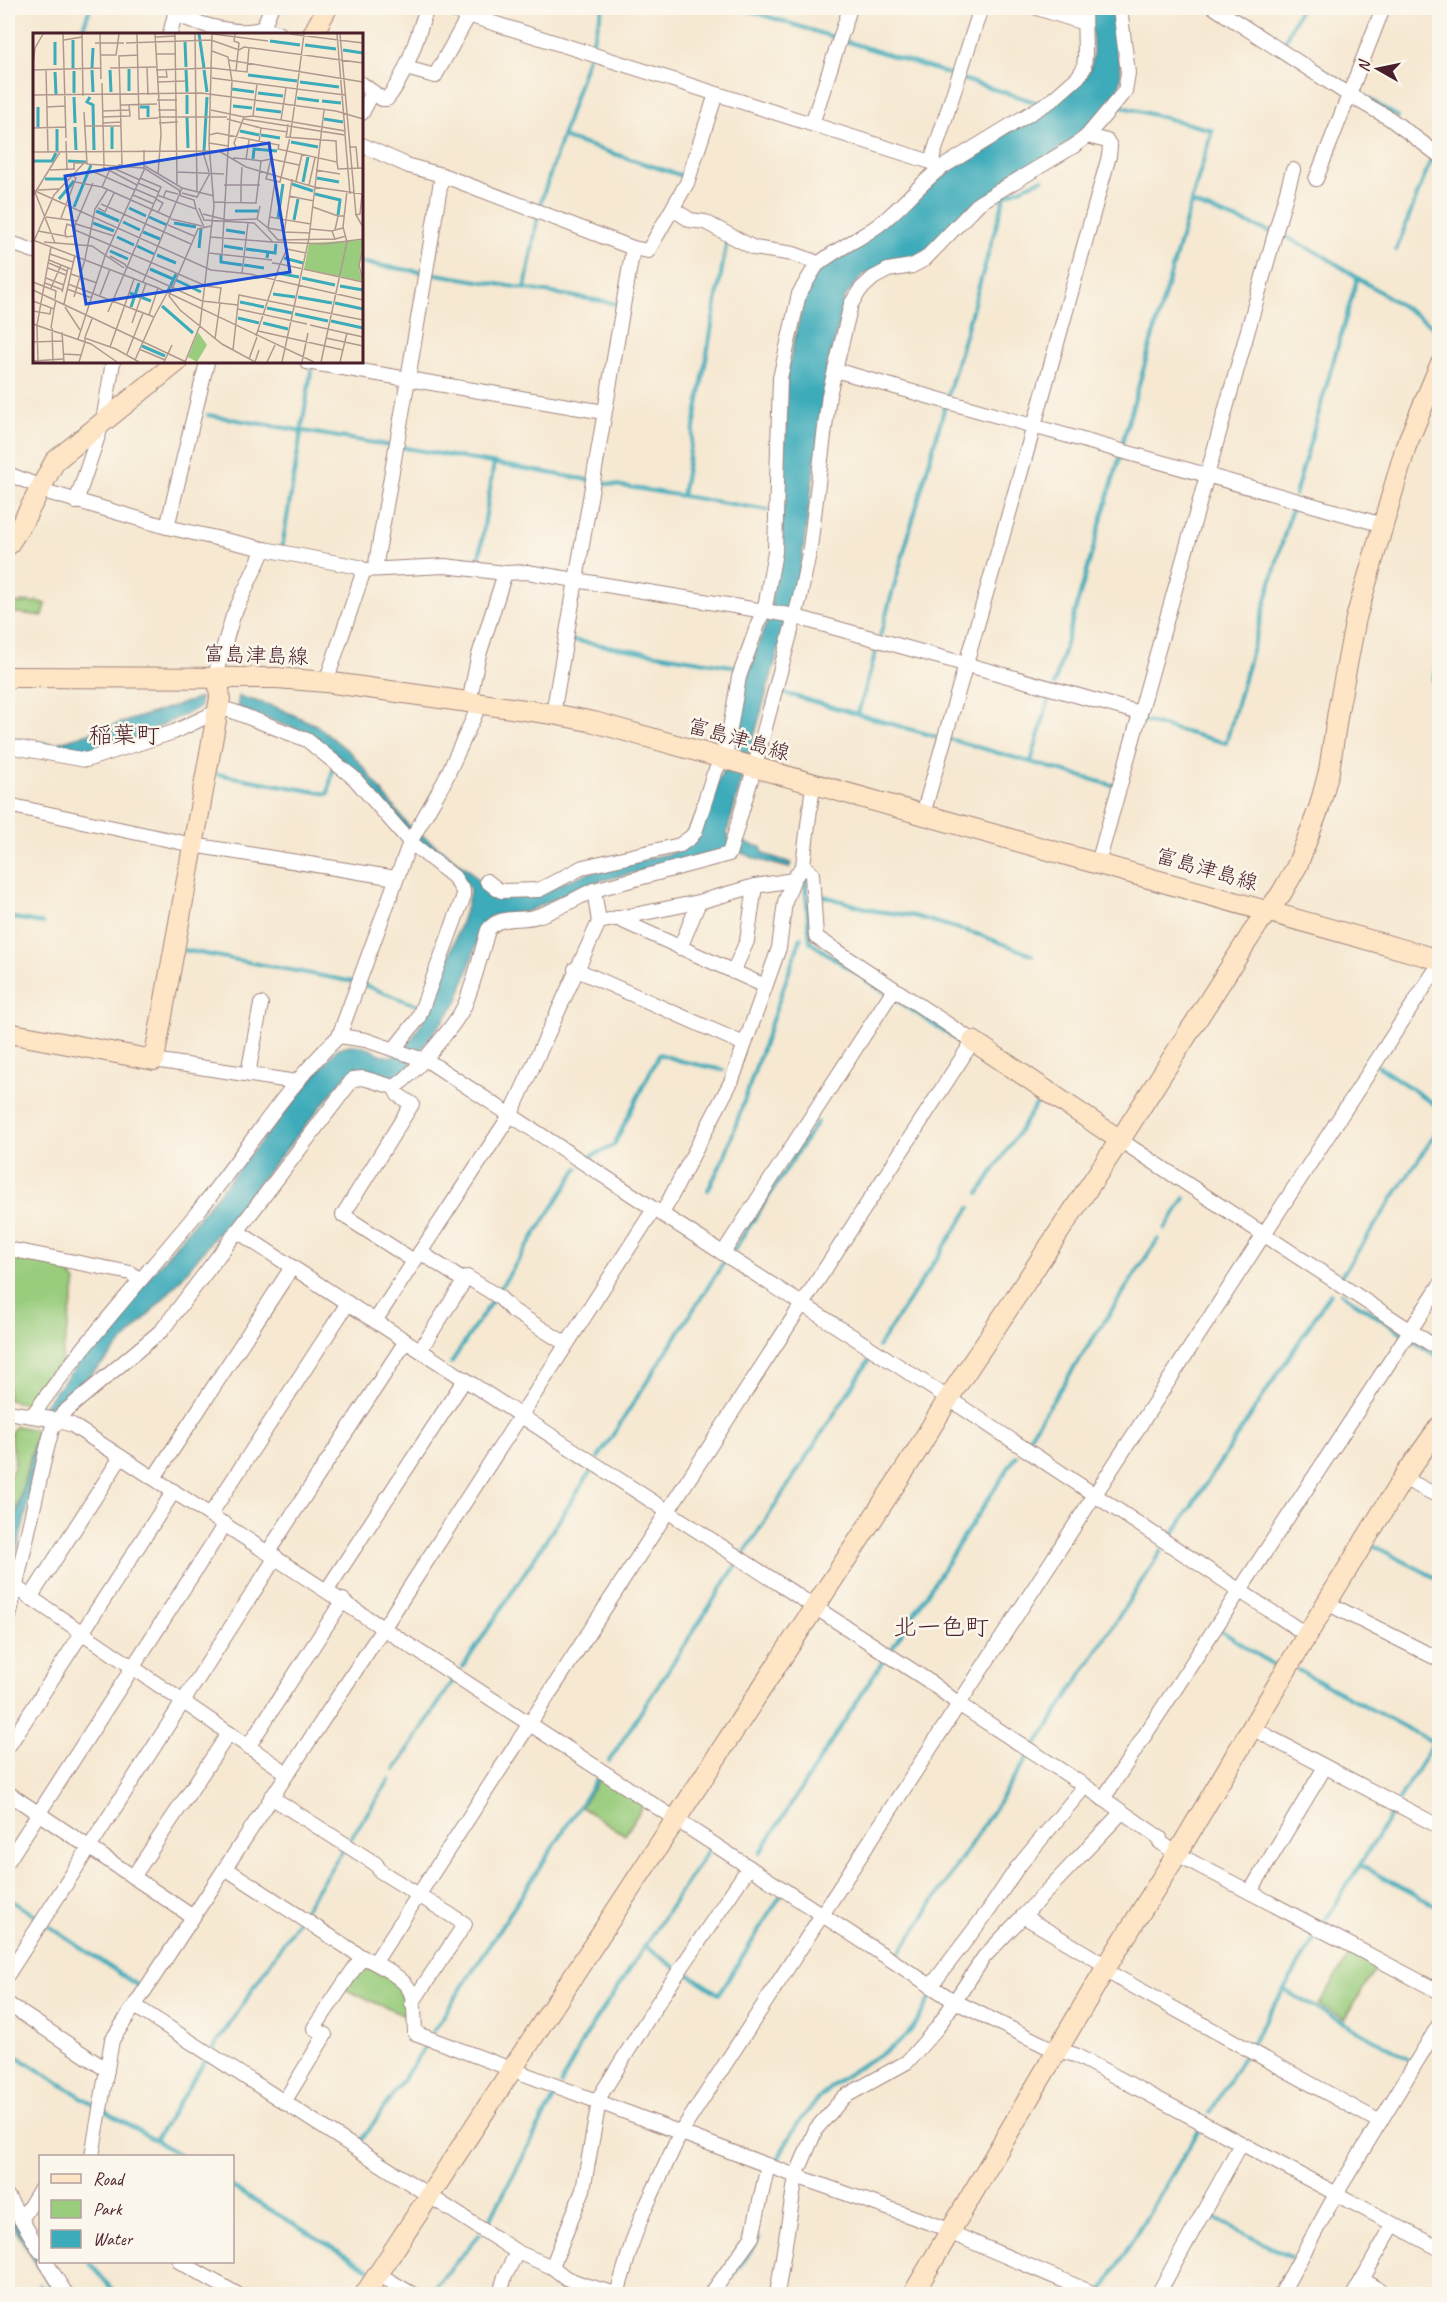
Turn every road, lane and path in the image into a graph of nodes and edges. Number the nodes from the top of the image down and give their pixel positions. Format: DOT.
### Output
graph roads {
  1 [pos="272,8"];
  2 [pos="327,8"];
  3 [pos="427,8"];
  4 [pos="446,8"];
  5 [pos="850,8"];
  6 [pos="981,8"];
  7 [pos="1037,8"];
  8 [pos="1084,8"];
  9 [pos="1120,8"];
  10 [pos="1215,8"];
  11 [pos="1383,8"];
  12 [pos="176,11"];
  13 [pos="469,15"];
  14 [pos="1084,23"];
  15 [pos="256,32"];
  16 [pos="170,33"];
  17 [pos="314,33"];
  18 [pos="406,68"];
  19 [pos="367,88"];
  20 [pos="716,94"];
  21 [pos="1349,95"];
  22 [pos="363,108"];
  23 [pos="812,124"];
  24 [pos="1087,136"];
  25 [pos="363,145"];
  26 [pos="1440,156"];
  27 [pos="936,165"];
  28 [pos="1293,170"];
  29 [pos="442,175"];
  30 [pos="1316,179"];
  31 [pos="673,209"];
  32 [pos="8,242"];
  33 [pos="633,248"];
  34 [pos="33,251"];
  35 [pos="816,266"];
  36 [pos="113,363"];
  37 [pos="176,363"];
  38 [pos="207,363"];
  39 [pos="313,363"];
  40 [pos="1440,365"];
  41 [pos="835,370"];
  42 [pos="408,379"];
  43 [pos="604,412"];
  44 [pos="103,421"];
  45 [pos="1034,426"];
  46 [pos="8,474"];
  47 [pos="1206,474"];
  48 [pos="40,490"];
  49 [pos="76,502"];
  50 [pos="1383,525"];
  51 [pos="167,527"];
  52 [pos="8,545"];
  53 [pos="264,549"];
  54 [pos="370,569"];
  55 [pos="505,573"];
  56 [pos="576,580"];
  57 [pos="765,610"];
  58 [pos="792,616"];
  59 [pos="965,665"];
  60 [pos="8,677"];
  61 [pos="218,677"];
  62 [pos="326,682"];
  63 [pos="475,704"];
  64 [pos="218,710"];
  65 [pos="1140,713"];
  66 [pos="553,714"];
  67 [pos="8,746"];
  68 [pos="724,759"];
  69 [pos="752,768"];
  70 [pos="813,785"];
  71 [pos="8,805"];
  72 [pos="923,814"];
  73 [pos="412,837"];
  74 [pos="194,845"];
  75 [pos="1098,863"];
  76 [pos="803,865"];
  77 [pos="396,878"];
  78 [pos="793,880"];
  79 [pos="488,881"];
  80 [pos="755,886"];
  81 [pos="594,890"];
  82 [pos="699,902"];
  83 [pos="1268,911"];
  84 [pos="616,918"];
  85 [pos="598,922"];
  86 [pos="680,948"];
  87 [pos="1440,961"];
  88 [pos="575,969"];
  89 [pos="733,972"];
  90 [pos="765,986"];
  91 [pos="894,989"];
  92 [pos="261,1004"];
  93 [pos="8,1033"];
  94 [pos="339,1036"];
  95 [pos="973,1041"];
  96 [pos="744,1044"];
  97 [pos="396,1050"];
  98 [pos="422,1058"];
  99 [pos="154,1060"];
  100 [pos="248,1074"];
  101 [pos="296,1082"];
  102 [pos="394,1087"];
  103 [pos="510,1114"];
  104 [pos="1120,1140"];
  105 [pos="658,1212"];
  106 [pos="237,1231"];
  107 [pos="1264,1235"];
  108 [pos="8,1249"];
  109 [pos="723,1253"];
  110 [pos="417,1257"];
  111 [pos="292,1266"];
  112 [pos="139,1280"];
  113 [pos="464,1281"];
  114 [pos="1440,1285"];
  115 [pos="348,1303"];
  116 [pos="801,1305"];
  117 [pos="375,1321"];
  118 [pos="1407,1335"];
  119 [pos="406,1341"];
  120 [pos="566,1344"];
  121 [pos="420,1350"];
  122 [pos="1440,1350"];
  123 [pos="465,1379"];
  124 [pos="948,1399"];
  125 [pos="8,1412"];
  126 [pos="521,1415"];
  127 [pos="45,1418"];
  128 [pos="1440,1426"];
  129 [pos="121,1457"];
  130 [pos="154,1478"];
  131 [pos="1403,1478"];
  132 [pos="174,1491"];
  133 [pos="1095,1496"];
  134 [pos="1440,1497"];
  135 [pos="667,1510"];
  136 [pos="210,1515"];
  137 [pos="225,1524"];
  138 [pos="272,1555"];
  139 [pos="14,1586"];
  140 [pos="327,1590"];
  141 [pos="1240,1590"];
  142 [pos="30,1598"];
  143 [pos="343,1600"];
  144 [pos="1327,1603"];
  145 [pos="814,1606"];
  146 [pos="8,1621"];
  147 [pos="382,1628"];
  148 [pos="82,1633"];
  149 [pos="1307,1635"];
  150 [pos="1440,1660"];
  151 [pos="132,1667"];
  152 [pos="182,1701"];
  153 [pos="958,1703"];
  154 [pos="529,1723"];
  155 [pos="1252,1728"];
  156 [pos="229,1733"];
  157 [pos="248,1746"];
  158 [pos="8,1747"];
  159 [pos="1325,1767"];
  160 [pos="287,1773"];
  161 [pos="1085,1786"];
  162 [pos="8,1793"];
  163 [pos="271,1797"];
  164 [pos="1103,1799"];
  165 [pos="1122,1812"];
  166 [pos="38,1813"];
  167 [pos="676,1819"];
  168 [pos="1440,1827"];
  169 [pos="88,1846"];
  170 [pos="1177,1854"];
  171 [pos="8,1861"];
  172 [pos="749,1867"];
  173 [pos="225,1868"];
  174 [pos="133,1877"];
  175 [pos="1250,1892"];
  176 [pos="418,1894"];
  177 [pos="822,1915"];
  178 [pos="1023,1916"];
  179 [pos="193,1917"];
  180 [pos="368,1960"];
  181 [pos="1106,1968"];
  182 [pos="8,1974"];
  183 [pos="931,1986"];
  184 [pos="1440,1992"];
  185 [pos="954,2001"];
  186 [pos="412,2003"];
  187 [pos="8,2004"];
  188 [pos="135,2006"];
  189 [pos="1440,2023"];
  190 [pos="1058,2050"];
  191 [pos="107,2070"];
  192 [pos="511,2070"];
  193 [pos="284,2102"];
  194 [pos="599,2102"];
  195 [pos="1380,2122"];
  196 [pos="681,2132"];
  197 [pos="1241,2145"];
  198 [pos="92,2155"];
  199 [pos="768,2165"];
  200 [pos="796,2176"];
  201 [pos="39,2192"];
  202 [pos="1336,2194"];
  203 [pos="429,2196"];
  204 [pos="8,2197"];
  205 [pos="21,2220"];
  206 [pos="1394,2225"];
  207 [pos="950,2231"];
  208 [pos="39,2250"];
  209 [pos="1440,2250"];
  210 [pos="517,2252"];
  211 [pos="47,2263"];
  212 [pos="182,2263"];
  213 [pos="552,2267"];
  214 [pos="378,2274"];
  215 [pos="1362,2280"];
  216 [pos="580,2290"];
  217 [pos="617,2294"];
  218 [pos="66,2295"];
  219 [pos="237,2295"];
  220 [pos="365,2295"];
  221 [pos="412,2295"];
  222 [pos="500,2295"];
  223 [pos="711,2295"];
  224 [pos="777,2295"];
  225 [pos="913,2295"];
  226 [pos="1095,2295"];
  227 [pos="1158,2295"];
  228 [pos="1281,2295"];
  229 [pos="1353,2295"];
  230 [pos="1386,2295"];
  1 -- 15 [label="street"];
  2 -- 17 [label="street"];
  3 -- 18 [label="street"];
  4 -- 13 [label="street"];
  5 -- 23 [label="street"];
  6 -- 27 [label="street"];
  7 -- 14 [label="street"];
  8 -- 14 [label="street"];
  9 -- 24 [label="street"];
  10 -- 21 [label="street"];
  11 -- 21 [label="street"];
  12 -- 15 [label="street"];
  12 -- 16 [label="street"];
  13 -- 18 [label="street"];
  13 -- 20 [label="street"];
  14 -- 27 [label="street"];
  18 -- 19 [label="street"];
  19 -- 22 [label="street"];
  20 -- 23 [label="street"];
  20 -- 31 [label="street"];
  21 -- 26 [label="street"];
  21 -- 30 [label="street"];
  23 -- 27 [label="street"];
  24 -- 41 [label="street"];
  24 -- 45 [label="street"];
  25 -- 29 [label="street"];
  27 -- 35 [label="street"];
  28 -- 47 [label="street"];
  29 -- 33 [label="street"];
  29 -- 42 [label="street"];
  31 -- 33 [label="street"];
  31 -- 35 [label="street"];
  32 -- 34 [label="street"];
  33 -- 43 [label="street"];
  35 -- 57 [label="street"];
  36 -- 44 [label="street"];
  37 -- 44 [label="street"];
  38 -- 51 [label="street"];
  39 -- 42 [label="street"];
  40 -- 50 [label="street"];
  41 -- 45 [label="street"];
  41 -- 58 [label="street"];
  42 -- 43 [label="street"];
  42 -- 54 [label="street"];
  43 -- 56 [label="street"];
  44 -- 48 [label="street"];
  44 -- 49 [label="street"];
  45 -- 47 [label="street"];
  45 -- 59 [label="street"];
  46 -- 48 [label="street"];
  47 -- 50 [label="street"];
  47 -- 65 [label="street"];
  48 -- 49 [label="street"];
  48 -- 52 [label="street"];
  49 -- 51 [label="street"];
  50 -- 83 [label="street"];
  51 -- 53 [label="street"];
  53 -- 54 [label="street"];
  53 -- 61 [label="street"];
  54 -- 55 [label="street"];
  54 -- 62 [label="street"];
  55 -- 56 [label="street"];
  55 -- 63 [label="street"];
  56 -- 57 [label="street"];
  56 -- 66 [label="street"];
  57 -- 58 [label="street"];
  57 -- 68 [label="street"];
  58 -- 59 [label="street"];
  58 -- 69 [label="street"];
  59 -- 65 [label="street"];
  59 -- 72 [label="street"];
  60 -- 61 [label="street, 富島津島線"];
  61 -- 62 [label="street, 富島津島線"];
  61 -- 64 [label="street"];
  62 -- 63 [label="street, 富島津島線"];
  63 -- 66 [label="street, 富島津島線"];
  63 -- 73 [label="street"];
  64 -- 67 [label="street"];
  64 -- 73 [label="street"];
  64 -- 74 [label="street"];
  65 -- 75 [label="street"];
  66 -- 68 [label="street, 富島津島線"];
  68 -- 69 [label="street, 富島津島線"];
  68 -- 79 [label="street"];
  69 -- 70 [label="street, 富島津島線"];
  69 -- 81 [label="street"];
  70 -- 72 [label="street, 富島津島線"];
  70 -- 76 [label="street"];
  71 -- 74 [label="street"];
  72 -- 75 [label="street, 富島津島線"];
  73 -- 77 [label="street"];
  73 -- 97 [label="street"];
  74 -- 77 [label="street"];
  74 -- 99 [label="street"];
  75 -- 83 [label="street, 富島津島線"];
  76 -- 78 [label="street"];
  76 -- 91 [label="street"];
  77 -- 94 [label="street"];
  78 -- 80 [label="street"];
  78 -- 90 [label="street"];
  80 -- 82 [label="street"];
  80 -- 89 [label="street"];
  81 -- 85 [label="street"];
  81 -- 98 [label="street"];
  82 -- 84 [label="street"];
  82 -- 86 [label="street"];
  83 -- 87 [label="street, 富島津島線"];
  83 -- 104 [label="street"];
  84 -- 85 [label="street"];
  84 -- 86 [label="street"];
  85 -- 88 [label="street"];
  86 -- 89 [label="street"];
  87 -- 107 [label="street"];
  88 -- 96 [label="street"];
  88 -- 103 [label="street"];
  89 -- 90 [label="street"];
  90 -- 96 [label="street"];
  91 -- 95 [label="street"];
  91 -- 109 [label="street"];
  92 -- 100 [label="street"];
  93 -- 99 [label="street"];
  94 -- 97 [label="street"];
  94 -- 101 [label="street"];
  95 -- 104 [label="street"];
  95 -- 116 [label="street"];
  96 -- 105 [label="street"];
  97 -- 98 [label="street"];
  98 -- 102 [label="street"];
  98 -- 103 [label="street"];
  99 -- 100 [label="street"];
  100 -- 101 [label="street"];
  101 -- 112 [label="street"];
  102 -- 106 [label="street"];
  102 -- 110 [label="street"];
  103 -- 105 [label="street"];
  103 -- 110 [label="street"];
  104 -- 107 [label="street"];
  104 -- 124 [label="street"];
  105 -- 109 [label="street"];
  105 -- 120 [label="street"];
  106 -- 111 [label="street"];
  106 -- 127 [label="street"];
  107 -- 118 [label="street"];
  107 -- 133 [label="street"];
  108 -- 112 [label="street"];
  109 -- 116 [label="street"];
  110 -- 113 [label="street"];
  110 -- 117 [label="street"];
  111 -- 115 [label="street"];
  111 -- 130 [label="street"];
  112 -- 127 [label="street"];
  113 -- 120 [label="street"];
  113 -- 121 [label="street"];
  114 -- 118 [label="street"];
  115 -- 117 [label="street"];
  115 -- 136 [label="street"];
  116 -- 124 [label="street"];
  116 -- 135 [label="street"];
  117 -- 119 [label="street"];
  118 -- 122 [label="street"];
  118 -- 141 [label="street"];
  119 -- 121 [label="street"];
  119 -- 138 [label="street"];
  120 -- 126 [label="street"];
  121 -- 123 [label="street"];
  123 -- 126 [label="street"];
  123 -- 140 [label="street"];
  124 -- 133 [label="street"];
  124 -- 145 [label="street"];
  125 -- 127 [label="street"];
  126 -- 135 [label="street"];
  126 -- 147 [label="street"];
  127 -- 129 [label="street"];
  127 -- 139 [label="street"];
  128 -- 131 [label="street"];
  129 -- 130 [label="street"];
  129 -- 142 [label="street"];
  130 -- 132 [label="street"];
  131 -- 134 [label="street"];
  131 -- 144 [label="street"];
  132 -- 136 [label="street"];
  132 -- 148 [label="street"];
  133 -- 141 [label="street"];
  133 -- 153 [label="street"];
  135 -- 145 [label="street"];
  135 -- 154 [label="street"];
  136 -- 137 [label="street"];
  137 -- 138 [label="street"];
  137 -- 151 [label="street"];
  138 -- 140 [label="street"];
  138 -- 152 [label="street"];
  139 -- 142 [label="street"];
  139 -- 146 [label="street"];
  140 -- 143 [label="street"];
  141 -- 149 [label="street"];
  141 -- 164 [label="street"];
  142 -- 148 [label="street"];
  143 -- 147 [label="street"];
  143 -- 157 [label="street"];
  144 -- 149 [label="street"];
  144 -- 150 [label="street"];
  145 -- 153 [label="street"];
  145 -- 167 [label="street"];
  147 -- 154 [label="street"];
  147 -- 160 [label="street"];
  148 -- 151 [label="street"];
  148 -- 158 [label="street"];
  149 -- 155 [label="street"];
  151 -- 152 [label="street"];
  151 -- 166 [label="street"];
  152 -- 156 [label="street"];
  152 -- 169 [label="street"];
  153 -- 161 [label="street"];
  153 -- 177 [label="street"];
  154 -- 167 [label="street"];
  154 -- 176 [label="street"];
  155 -- 159 [label="street"];
  155 -- 170 [label="street"];
  156 -- 157 [label="street"];
  156 -- 174 [label="street"];
  157 -- 160 [label="street"];
  159 -- 168 [label="street"];
  159 -- 175 [label="street"];
  160 -- 163 [label="street"];
  161 -- 164 [label="street"];
  161 -- 183 [label="street"];
  162 -- 166 [label="street"];
  163 -- 173 [label="street"];
  163 -- 176 [label="street"];
  164 -- 165 [label="street"];
  165 -- 170 [label="street"];
  165 -- 178 [label="street"];
  166 -- 169 [label="street"];
  166 -- 171 [label="street"];
  167 -- 172 [label="street"];
  167 -- 192 [label="street"];
  169 -- 174 [label="street"];
  169 -- 182 [label="street"];
  170 -- 175 [label="street"];
  170 -- 181 [label="street"];
  172 -- 177 [label="street"];
  172 -- 194 [label="street"];
  173 -- 179 [label="street"];
  173 -- 180 [label="street"];
  174 -- 179 [label="street"];
  175 -- 184 [label="street"];
  176 -- 180 [label="street"];
  176 -- 186 [label="street"];
  177 -- 183 [label="street"];
  177 -- 196 [label="street"];
  178 -- 181 [label="street"];
  178 -- 185 [label="street"];
  179 -- 188 [label="street"];
  180 -- 186 [label="street"];
  180 -- 193 [label="street"];
  181 -- 190 [label="street"];
  181 -- 195 [label="street"];
  183 -- 185 [label="street"];
  185 -- 190 [label="street"];
  185 -- 200 [label="street"];
  186 -- 192 [label="street"];
  187 -- 191 [label="street"];
  188 -- 191 [label="street"];
  188 -- 193 [label="street"];
  189 -- 195 [label="street"];
  190 -- 197 [label="street"];
  190 -- 207 [label="street"];
  191 -- 198 [label="street"];
  192 -- 194 [label="street"];
  192 -- 203 [label="street"];
  193 -- 203 [label="street"];
  194 -- 196 [label="street"];
  194 -- 213 [label="street"];
  195 -- 202 [label="street"];
  196 -- 199 [label="street"];
  196 -- 217 [label="street"];
  197 -- 202 [label="street"];
  197 -- 227 [label="street"];
  199 -- 200 [label="street"];
  199 -- 223 [label="street"];
  200 -- 207 [label="street"];
  200 -- 224 [label="street"];
  201 -- 205 [label="street"];
  202 -- 206 [label="street"];
  202 -- 228 [label="street"];
  203 -- 210 [label="street"];
  203 -- 214 [label="street"];
  204 -- 205 [label="street"];
  205 -- 208 [label="street"];
  206 -- 209 [label="street"];
  206 -- 215 [label="street"];
  207 -- 225 [label="street"];
  207 -- 226 [label="street"];
  210 -- 213 [label="street"];
  210 -- 222 [label="street"];
  211 -- 218 [label="street"];
  212 -- 219 [label="street"];
  213 -- 216 [label="street"];
  214 -- 220 [label="street"];
  214 -- 221 [label="street"];
  215 -- 229 [label="street"];
  215 -- 230 [label="street"];
  216 -- 217 [label="street"];
}
